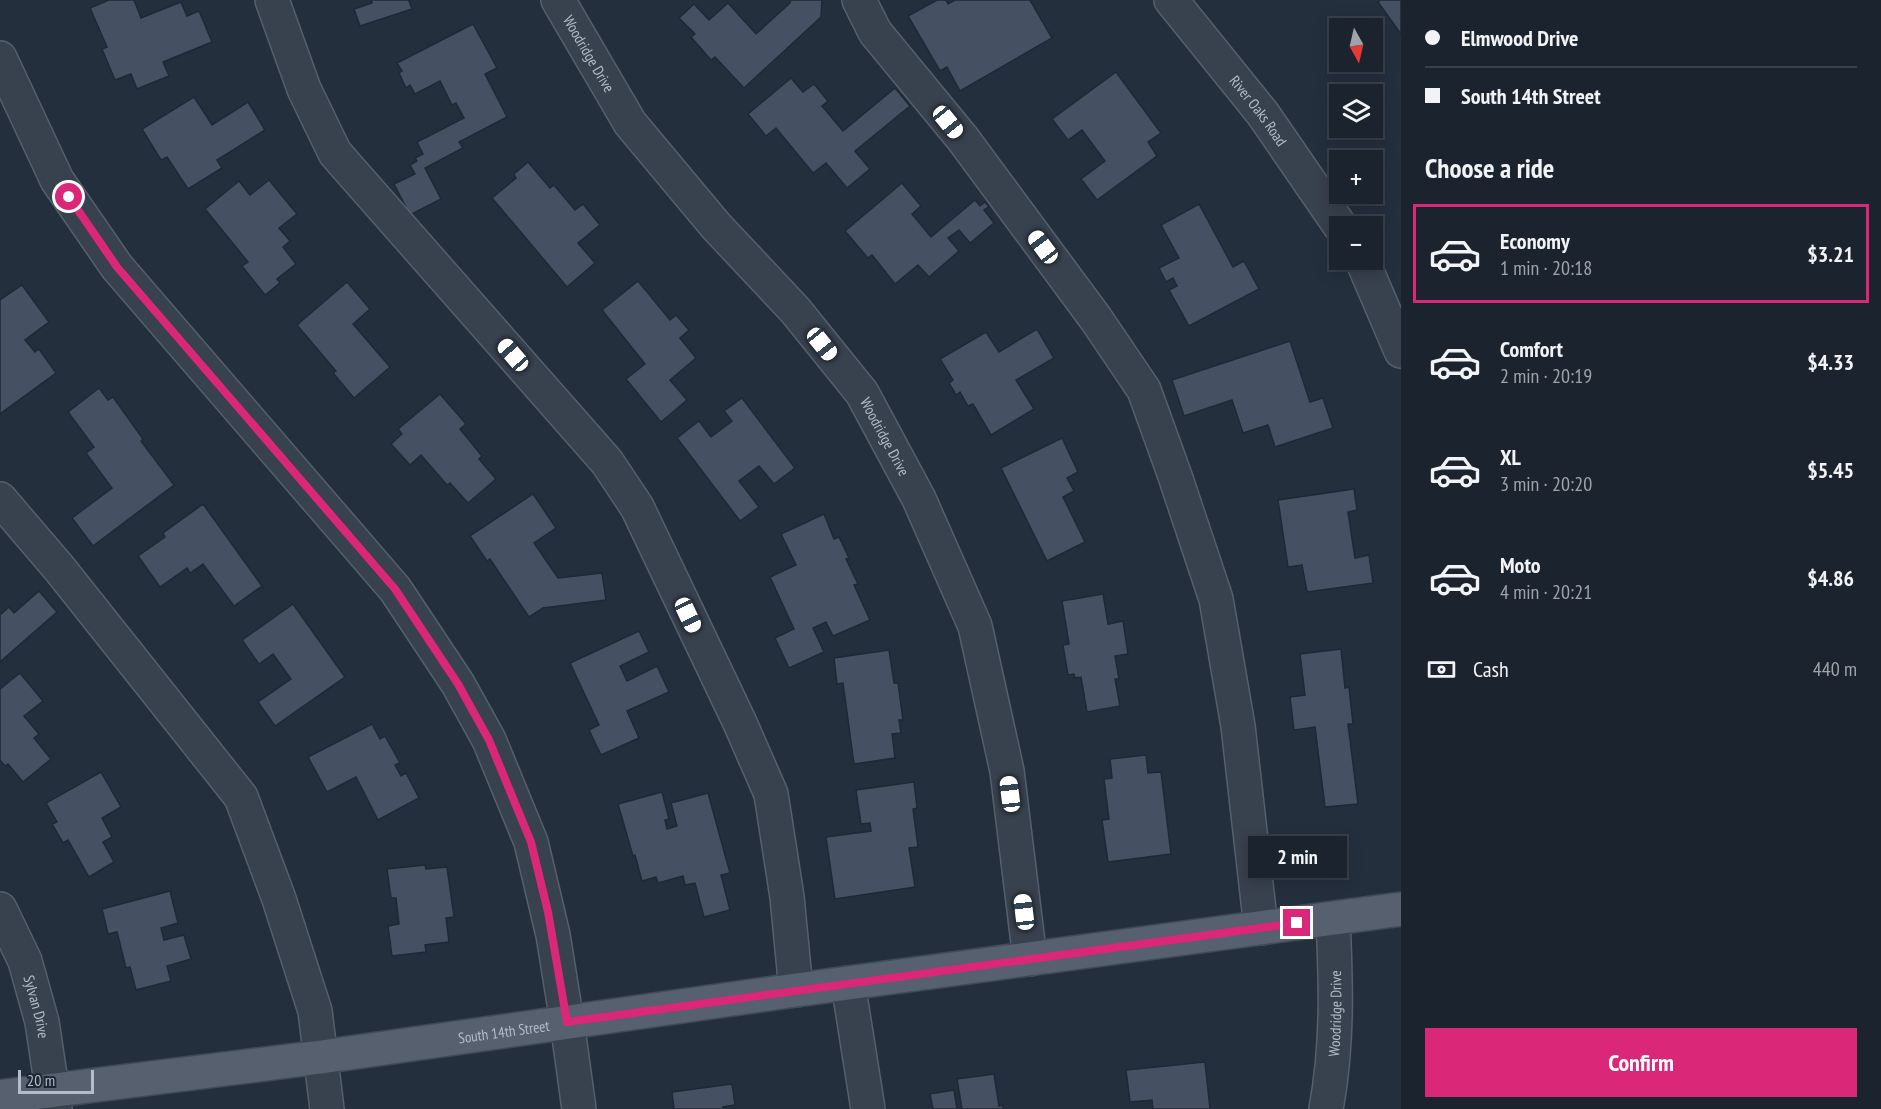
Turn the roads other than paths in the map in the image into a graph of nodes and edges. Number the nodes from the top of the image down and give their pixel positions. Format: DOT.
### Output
graph roads {
  1 [pos="272,0"];
  2 [pos="558,0"];
  3 [pos="859,0"];
  4 [pos="1171,0"];
  5 [pos="0,58"];
  6 [pos="1333,216"];
  7 [pos="1366,270"];
  8 [pos="1401,351"];
  9 [pos="0,499"];
  10 [pos="0,909"];
  11 [pos="1401,909"];
  12 [pos="1333,919"];
  13 [pos="1261,928"];
  14 [pos="1029,959"];
  15 [pos="849,983"];
  16 [pos="796,990"];
  17 [pos="567,1022"];
  18 [pos="321,1057"];
  19 [pos="0,1097"];
  20 [pos="54,1100"];
  21 [pos="327,1109"];
  22 [pos="579,1109"];
  23 [pos="868,1109"];
  24 [pos="1326,1109"];
  1 -- 16 [label="street"];
  2 -- 14 [label="street, Woodridge Drive"];
  3 -- 13 [label="street"];
  4 -- 6 [label="street, River Oaks Road"];
  5 -- 17 [label="street"];
  7 -- 8 [label="street"];
  9 -- 18 [label="street"];
  10 -- 20 [label="street, Sylvan Drive"];
  11 -- 12 [label="main road, South 14th Street"];
  12 -- 13 [label="main road, South 14th Street"];
  12 -- 24 [label="street, Woodridge Drive"];
  13 -- 14 [label="main road, South 14th Street"];
  14 -- 15 [label="main road, South 14th Street"];
  15 -- 16 [label="main road, South 14th Street"];
  15 -- 23 [label="street"];
  16 -- 17 [label="main road, South 14th Street"];
  17 -- 18 [label="main road, South 14th Street"];
  17 -- 22 [label="street"];
  18 -- 20 [label="main road, South 14th Street"];
  18 -- 21 [label="street"];
  19 -- 20 [label="main road, South 14th Street"];
}
